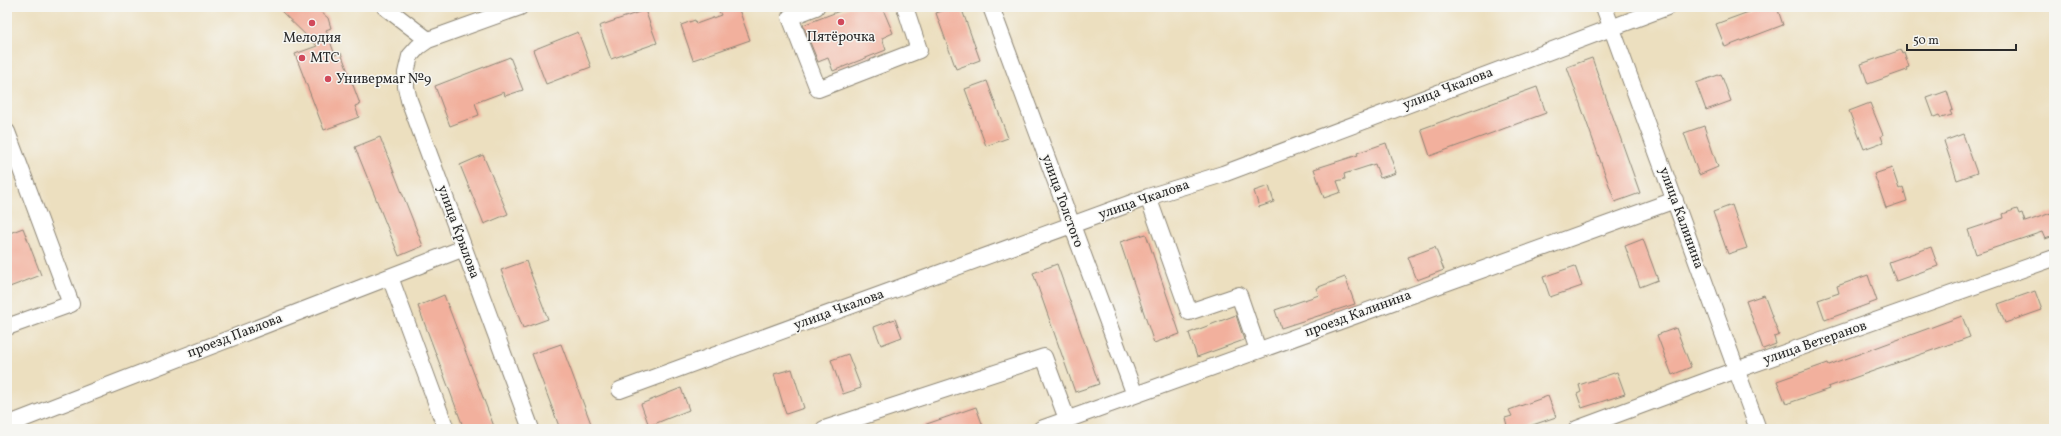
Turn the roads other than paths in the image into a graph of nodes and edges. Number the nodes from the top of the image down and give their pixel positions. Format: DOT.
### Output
graph roads {
  1 [pos="385,7"];
  2 [pos="520,7"];
  3 [pos="816,7"];
  4 [pos="905,7"];
  5 [pos="991,7"];
  6 [pos="1604,7"];
  7 [pos="1667,7"];
  8 [pos="1612,27"];
  9 [pos="428,40"];
  10 [pos="7,132"];
  11 [pos="1148,197"];
  12 [pos="1675,200"];
  13 [pos="1071,225"];
  14 [pos="464,248"];
  15 [pos="2054,258"];
  16 [pos="390,277"];
  17 [pos="7,327"];
  18 [pos="1258,350"];
  19 [pos="1736,370"];
  20 [pos="620,390"];
  21 [pos="1135,395"];
  22 [pos="1068,419"];
  23 [pos="7,425"];
  24 [pos="446,429"];
  25 [pos="531,429"];
  26 [pos="824,429"];
  27 [pos="1041,429"];
  28 [pos="1577,429"];
  29 [pos="1758,429"];
  1 -- 9 [label="street"];
  2 -- 9 [label="street"];
  3 -- 4 [label="street"];
  5 -- 13 [label="street, улица Толстого"];
  6 -- 8 [label="street, улица Калинина"];
  7 -- 8 [label="street, улица Чкалова"];
  8 -- 11 [label="street, улица Чкалова"];
  8 -- 12 [label="street, улица Калинина"];
  9 -- 14 [label="street, улица Крылова"];
  10 -- 17 [label="street"];
  11 -- 13 [label="street, улица Чкалова"];
  11 -- 18 [label="street"];
  12 -- 18 [label="street, проезд Калинина"];
  12 -- 19 [label="street, улица Калинина"];
  13 -- 20 [label="street, улица Чкалова"];
  13 -- 21 [label="street, улица Толстого"];
  14 -- 16 [label="street, проезд Павлова"];
  14 -- 25 [label="street, улица Крылова"];
  15 -- 19 [label="street, улица Ветеранов"];
  16 -- 23 [label="street, проезд Павлова"];
  16 -- 24 [label="street"];
  18 -- 21 [label="street, проезд Калинина"];
  19 -- 28 [label="street, улица Ветеранов"];
  19 -- 29 [label="street, улица Калинина"];
  21 -- 22 [label="street, проезд Калинина"];
  22 -- 26 [label="street"];
  22 -- 27 [label="street, проезд Калинина"];
}
